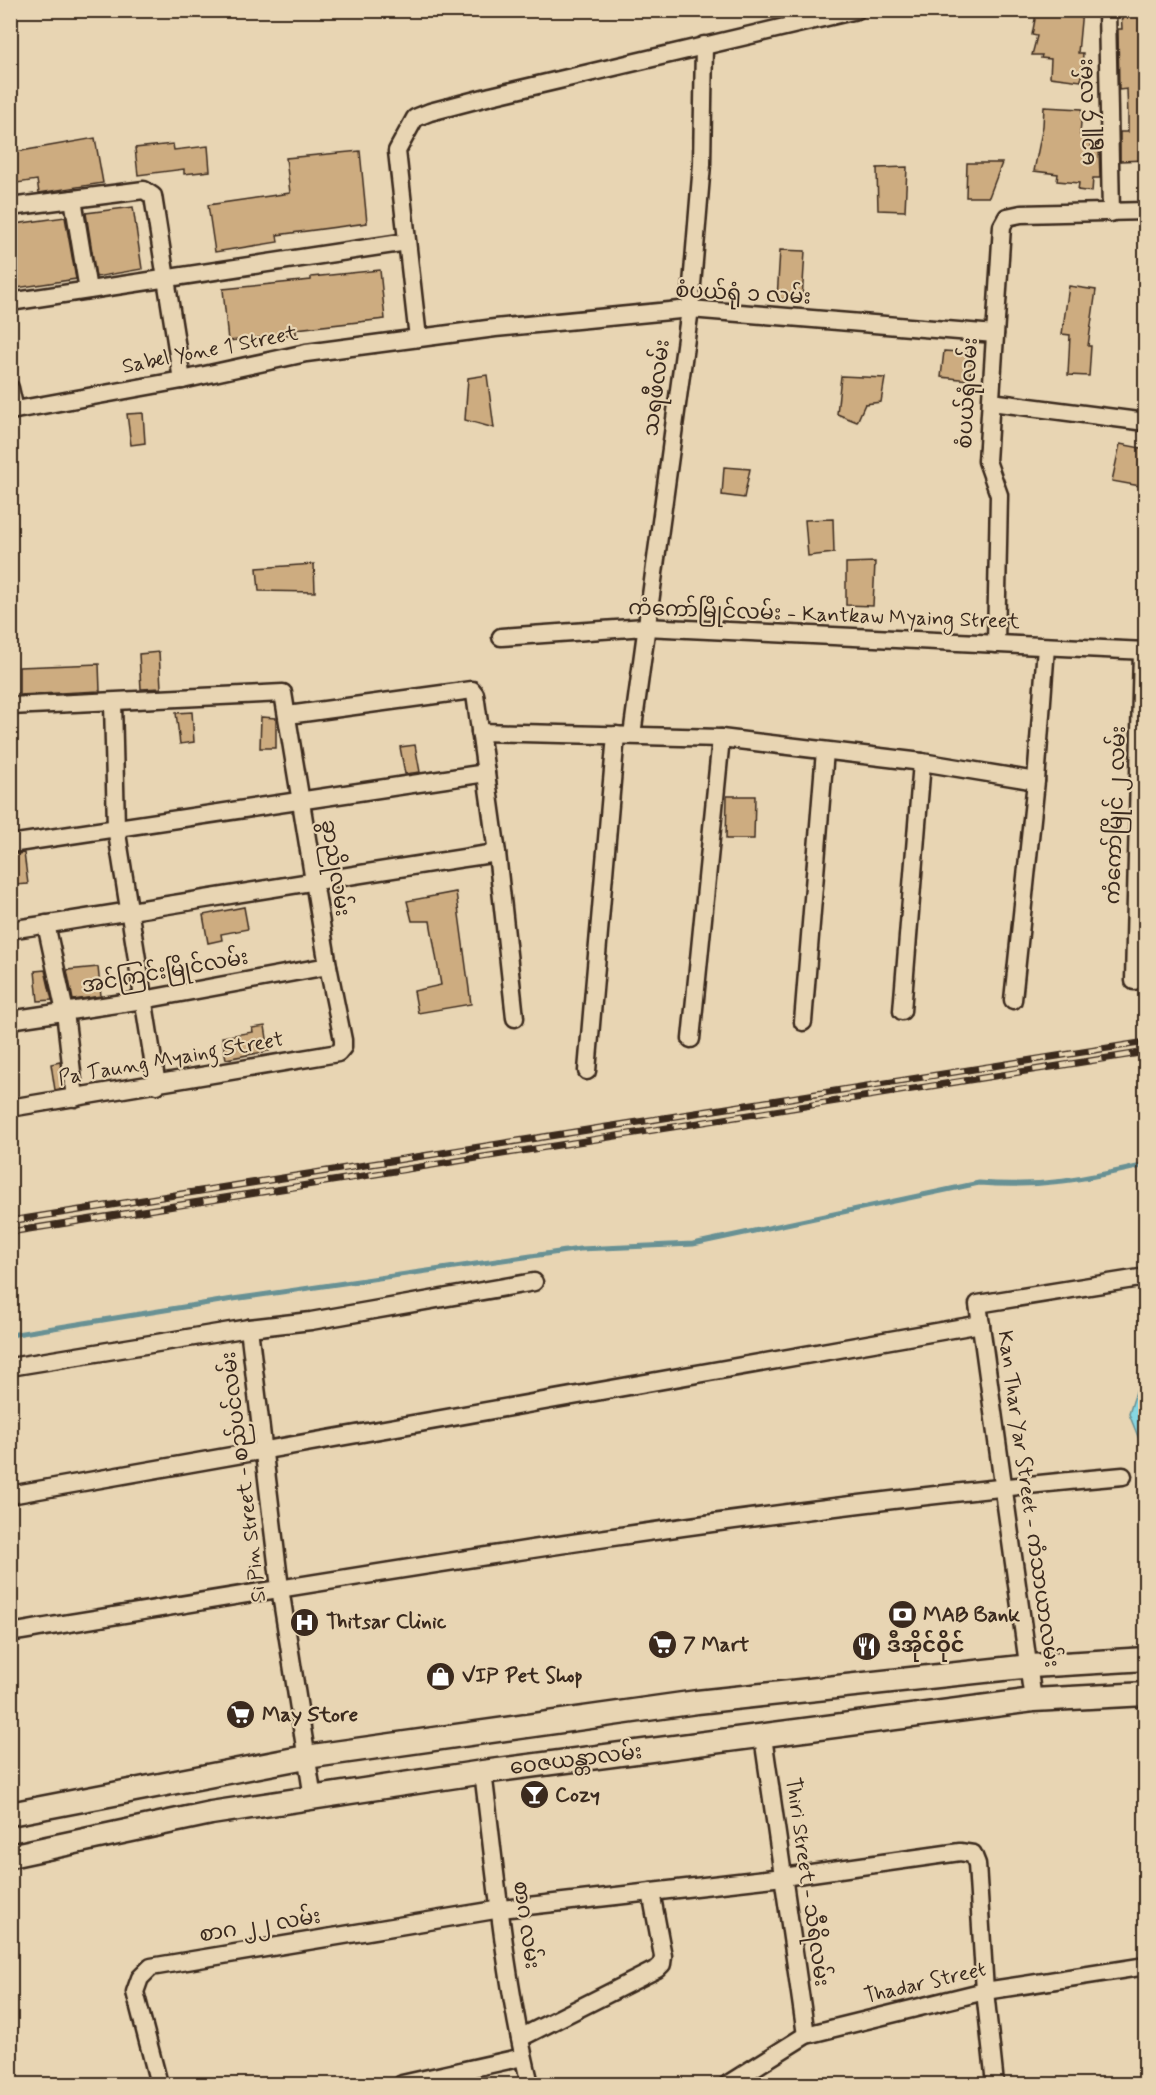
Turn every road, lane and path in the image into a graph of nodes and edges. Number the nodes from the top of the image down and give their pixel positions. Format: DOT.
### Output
graph roads {
  1 [pos="857,10"];
  2 [pos="1107,10"];
  3 [pos="704,45"];
  4 [pos="73,200"];
  5 [pos="10,207"];
  6 [pos="1146,211"];
  7 [pos="1111,213"];
  8 [pos="407,242"];
  9 [pos="168,278"];
  10 [pos="88,290"];
  11 [pos="10,302"];
  12 [pos="690,309"];
  13 [pos="994,334"];
  14 [pos="418,338"];
  15 [pos="183,380"];
  16 [pos="10,388"];
  17 [pos="991,402"];
  18 [pos="13,410"];
  19 [pos="1146,422"];
  20 [pos="645,627"];
  21 [pos="501,637"];
  22 [pos="996,644"];
  23 [pos="1046,647"];
  24 [pos="1144,651"];
  25 [pos="113,702"];
  26 [pos="10,706"];
  27 [pos="288,715"];
  28 [pos="480,732"];
  29 [pos="624,735"];
  30 [pos="722,738"];
  31 [pos="825,751"];
  32 [pos="922,762"];
  33 [pos="486,773"];
  34 [pos="1036,781"];
  35 [pos="301,799"];
  36 [pos="116,827"];
  37 [pos="10,844"];
  38 [pos="497,853"];
  39 [pos="313,880"];
  40 [pos="129,911"];
  41 [pos="46,924"];
  42 [pos="10,930"];
  43 [pos="328,966"];
  44 [pos="1134,981"];
  45 [pos="143,1000"];
  46 [pos="1013,1000"];
  47 [pos="902,1011"];
  48 [pos="65,1012"];
  49 [pos="515,1018"];
  50 [pos="10,1020"];
  51 [pos="803,1022"];
  52 [pos="691,1039"];
  53 [pos="338,1053"];
  54 [pos="587,1071"];
  55 [pos="157,1085"];
  56 [pos="75,1098"];
  57 [pos="10,1108"];
  58 [pos="1146,1277"];
  59 [pos="534,1282"];
  60 [pos="981,1324"];
  61 [pos="249,1328"];
  62 [pos="10,1367"];
  63 [pos="262,1450"];
  64 [pos="1123,1476"];
  65 [pos="1004,1486"];
  66 [pos="10,1495"];
  67 [pos="280,1588"];
  68 [pos="10,1633"];
  69 [pos="1146,1659"];
  70 [pos="1030,1666"];
  71 [pos="1146,1694"];
  72 [pos="1033,1700"];
  73 [pos="763,1737"];
  74 [pos="306,1757"];
  75 [pos="483,1772"];
  76 [pos="312,1798"];
  77 [pos="10,1814"];
  78 [pos="10,1856"];
  79 [pos="783,1877"];
  80 [pos="651,1892"];
  81 [pos="501,1909"];
  82 [pos="1146,1966"];
  83 [pos="985,1991"];
  84 [pos="806,2035"];
  85 [pos="520,2038"];
  86 [pos="523,2057"];
  87 [pos="159,2085"];
  88 [pos="402,2085"];
  89 [pos="530,2085"];
  90 [pos="728,2085"];
  91 [pos="995,2085"];
  1 -- 3 [label="street"];
  2 -- 7 [label="street, မဥ္ဇူ ၄ လမ်း"];
  3 -- 8 [label="street"];
  3 -- 12 [label="street, သရဖီလမ်း"];
  4 -- 5 [label="street"];
  4 -- 9 [label="street"];
  4 -- 10 [label="street"];
  6 -- 7 [label="street"];
  7 -- 13 [label="street, စံပယ်ရုံလမ်း"];
  8 -- 9 [label="street"];
  8 -- 14 [label="street"];
  9 -- 10 [label="street"];
  9 -- 15 [label="street"];
  10 -- 11 [label="street"];
  12 -- 13 [label="street, စံပယ်ရုံ ၁ လမ်း"];
  12 -- 14 [label="street, စံပယ်ရုံ ၁ လမ်း"];
  12 -- 20 [label="street, သရဖီလမ်း"];
  13 -- 17 [label="street, စံပယ်ရုံလမ်း"];
  14 -- 15 [label="street, Sabel Yone 1 Street"];
  15 -- 18 [label="street, Sabel Yone 1 Street"];
  16 -- 18 [label="street"];
  17 -- 19 [label="street"];
  17 -- 22 [label="street, စံပယ်ရုံလမ်း"];
  20 -- 21 [label="street, ကံကော်မြိုင်လမ်း - Kantkaw Myaing Street"];
  20 -- 22 [label="street, ကံကော်မြိုင်လမ်း - Kantkaw Myaing Street"];
  20 -- 29 [label="street, သရဖီလမ်း"];
  22 -- 23 [label="street, ကံကော်မြိုင်လမ်း - Kantkaw Myaing Street"];
  23 -- 24 [label="street, ကံကော်မြိုင်လမ်း - Kantkaw Myaing Street"];
  23 -- 34 [label="street"];
  24 -- 44 [label="street, ကံကော်မြိုင် ၂ လမ်း"];
  25 -- 26 [label="street"];
  25 -- 27 [label="street, ခွာညိုလမ်း"];
  25 -- 36 [label="street"];
  27 -- 28 [label="street"];
  27 -- 35 [label="street, ခွာညိုလမ်း"];
  28 -- 29 [label="street"];
  28 -- 33 [label="street"];
  29 -- 30 [label="street"];
  29 -- 54 [label="street, သရဖီလမ်း"];
  30 -- 31 [label="street"];
  30 -- 52 [label="street"];
  31 -- 32 [label="street"];
  31 -- 51 [label="street"];
  32 -- 34 [label="street"];
  32 -- 47 [label="street"];
  33 -- 35 [label="street"];
  33 -- 38 [label="street"];
  34 -- 46 [label="street"];
  35 -- 36 [label="street"];
  35 -- 39 [label="street, ခွာညိုလမ်း"];
  36 -- 37 [label="street"];
  36 -- 40 [label="street"];
  38 -- 39 [label="street"];
  38 -- 49 [label="street"];
  39 -- 40 [label="street"];
  39 -- 43 [label="street, ခွာညိုလမ်း"];
  40 -- 41 [label="street"];
  40 -- 45 [label="street"];
  41 -- 42 [label="street"];
  41 -- 48 [label="street"];
  43 -- 45 [label="street, အင်ကြင်းမြိုင်လမ်း"];
  43 -- 53 [label="street, ခွာညိုလမ်း"];
  45 -- 48 [label="street, အင်ကြင်းမြိုင်လမ်း"];
  45 -- 55 [label="street"];
  48 -- 50 [label="street, အင်ကြင်းမြိုင်လမ်း"];
  48 -- 56 [label="street"];
  53 -- 55 [label="street, Pa Taung Myaing Street"];
  55 -- 56 [label="street, Pa Taung Myaing Street"];
  56 -- 57 [label="street, Pa Taung Myaing Street"];
  58 -- 60 [label="street, Kan Thar Yar Street - ကံသာယာလမ်း"];
  59 -- 61 [label="street"];
  60 -- 63 [label="street"];
  60 -- 65 [label="street, Kan Thar Yar Street - ကံသာယာလမ်း"];
  61 -- 62 [label="street"];
  61 -- 63 [label="street, Si Pin Street - စည်ပင်လမ်း"];
  63 -- 66 [label="street"];
  63 -- 67 [label="street, Si Pin Street - စည်ပင်လမ်း"];
  64 -- 65 [label="street"];
  65 -- 67 [label="street"];
  65 -- 70 [label="street, Kan Thar Yar Street - ကံသာယာလမ်း"];
  67 -- 68 [label="street"];
  67 -- 74 [label="street, Si Pin Street - စည်ပင်လမ်း"];
  69 -- 70 [label="main road, ဝေဇယန္တာလမ်း"];
  70 -- 72 [label="street, Kan Thar Yar Street - ကံသာယာလမ်း"];
  70 -- 74 [label="main road, ဝေဇယန္တာလမ်း"];
  71 -- 72 [label="main road, ဝေဇယန္တာလမ်း"];
  72 -- 73 [label="main road, ဝေဇယန္တာလမ်း"];
  73 -- 75 [label="main road, ဝေဇယန္တာလမ်း"];
  73 -- 79 [label="street, Thiri Street - သီရိလမ်း"];
  74 -- 76 [label="street, Si Pin Street - စည်ပင်လမ်း"];
  74 -- 77 [label="main road, ဝေဇယန္တာလမ်း"];
  75 -- 76 [label="main road, ဝေဇယန္တာလမ်း"];
  75 -- 81 [label="street, စာဂ လမ်း"];
  76 -- 78 [label="main road, ဝေဇယန္တာလမ်း"];
  79 -- 80 [label="street, စာဂ ၂၂ လမ်း"];
  79 -- 83 [label="street, စာဂ ၂၂ လမ်း"];
  79 -- 84 [label="street, Thiri Street - သီရိလမ်း"];
  80 -- 81 [label="street, စာဂ ၂၂ လမ်း"];
  80 -- 85 [label="street"];
  81 -- 85 [label="street, စာဂ လမ်း"];
  81 -- 87 [label="street, စာဂ ၂၂ လမ်း"];
  82 -- 83 [label="street, Thadar Street"];
  83 -- 84 [label="street, Thadar Street"];
  83 -- 91 [label="street"];
  84 -- 90 [label="street, Thadar Street"];
  85 -- 86 [label="street, စာဂ လမ်း"];
  86 -- 88 [label="street"];
  86 -- 89 [label="street, စာဂ လမ်း"];
}
